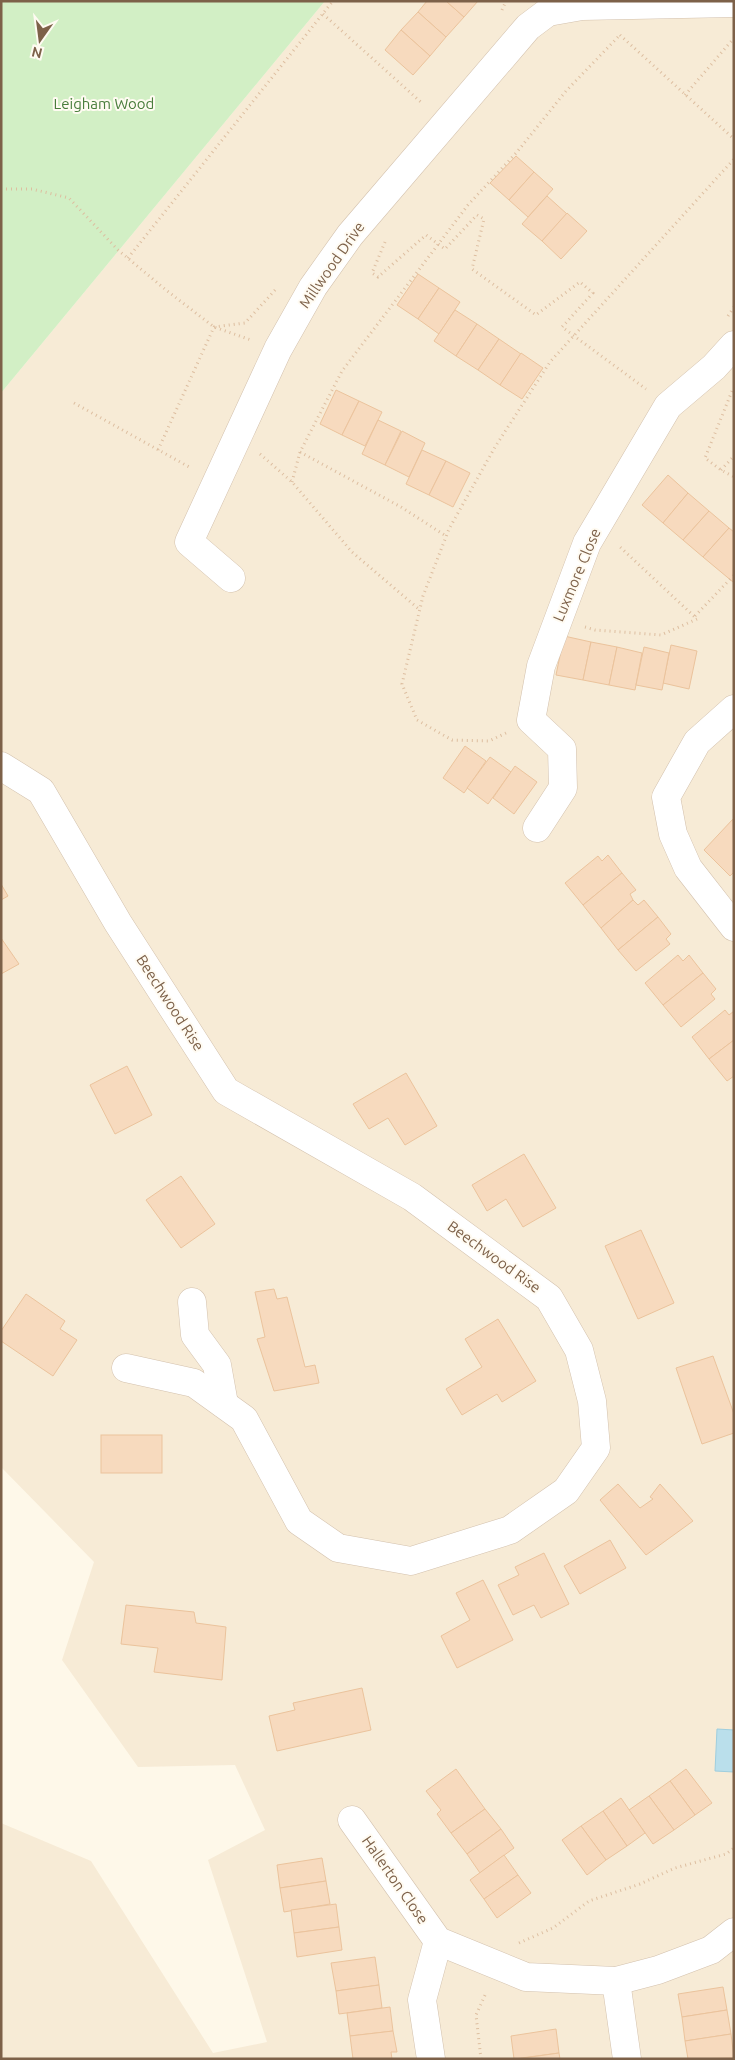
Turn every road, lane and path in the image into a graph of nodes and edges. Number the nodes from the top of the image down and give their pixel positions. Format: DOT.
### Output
graph roads {
  1 [pos="334,1"];
  2 [pos="582,3"];
  3 [pos="734,3"];
  4 [pos="641,4"];
  5 [pos="323,14"];
  6 [pos="620,35"];
  7 [pos="734,38"];
  8 [pos="685,94"];
  9 [pos="423,104"];
  10 [pos="734,139"];
  11 [pos="734,159"];
  12 [pos="1,189"];
  13 [pos="387,238"];
  14 [pos="438,244"];
  15 [pos="128,258"];
  16 [pos="573,335"];
  17 [pos="734,345"];
  18 [pos="278,349"];
  19 [pos="714,367"];
  20 [pos="74,403"];
  21 [pos="668,406"];
  22 [pos="239,436"];
  23 [pos="300,452"];
  24 [pos="734,456"];
  25 [pos="190,468"];
  26 [pos="721,470"];
  27 [pos="734,477"];
  28 [pos="292,482"];
  29 [pos="594,531"];
  30 [pos="446,536"];
  31 [pos="734,575"];
  32 [pos="231,578"];
  33 [pos="420,610"];
  34 [pos="695,616"];
  35 [pos="558,619"];
  36 [pos="734,709"];
  37 [pos="531,720"];
  38 [pos="1,766"];
  39 [pos="536,828"];
  40 [pos="734,927"];
  41 [pos="192,1302"];
  42 [pos="126,1368"];
  43 [pos="224,1404"];
  44 [pos="352,1820"];
  45 [pos="734,1848"];
  46 [pos="734,1932"];
  47 [pos="438,1941"];
  48 [pos="500,1966"];
  49 [pos="616,1981"];
  50 [pos="431,2059"];
  51 [pos="481,2059"];
  52 [pos="627,2059"];
  1 -- 5 [label="path"];
  2 -- 4 [label="street, Millwood Drive"];
  2 -- 18 [label="street, Millwood Drive"];
  3 -- 4 [label="street, Millwood Drive"];
  4 -- 6 [label="path"];
  5 -- 9 [label="path"];
  5 -- 15 [label="path"];
  6 -- 8 [label="path"];
  6 -- 14 [label="path"];
  7 -- 8 [label="path"];
  8 -- 10 [label="path"];
  11 -- 16 [label="path"];
  12 -- 15 [label="path"];
  13 -- 14 [label="path"];
  14 -- 16 [label="path"];
  14 -- 23 [label="path"];
  15 -- 18 [label="path"];
  16 -- 21 [label="path"];
  16 -- 30 [label="path"];
  17 -- 19 [label="street, Luxmore Close"];
  18 -- 22 [label="street, Millwood Drive"];
  19 -- 21 [label="street, Luxmore Close"];
  19 -- 26 [label="path"];
  20 -- 25 [label="path"];
  21 -- 29 [label="street, Luxmore Close"];
  22 -- 28 [label="path"];
  22 -- 32 [label="street, Millwood Drive"];
  23 -- 28 [label="path"];
  23 -- 30 [label="path"];
  24 -- 26 [label="path"];
  26 -- 27 [label="path"];
  28 -- 33 [label="path"];
  29 -- 34 [label="path"];
  29 -- 35 [label="street, Luxmore Close"];
  30 -- 33 [label="path"];
  31 -- 34 [label="path"];
  33 -- 37 [label="path"];
  34 -- 35 [label="path"];
  35 -- 37 [label="street, Luxmore Close"];
  36 -- 40 [label="street"];
  37 -- 39 [label="street"];
  38 -- 43 [label="street, Beechwood Rise"];
  41 -- 43 [label="street"];
  42 -- 43 [label="street, Beechwood Rise"];
  44 -- 47 [label="street, Hallerton Close"];
  45 -- 48 [label="path"];
  46 -- 49 [label="street"];
  47 -- 48 [label="street"];
  47 -- 50 [label="street"];
  48 -- 49 [label="street"];
  48 -- 51 [label="path"];
  49 -- 52 [label="street"];
}
